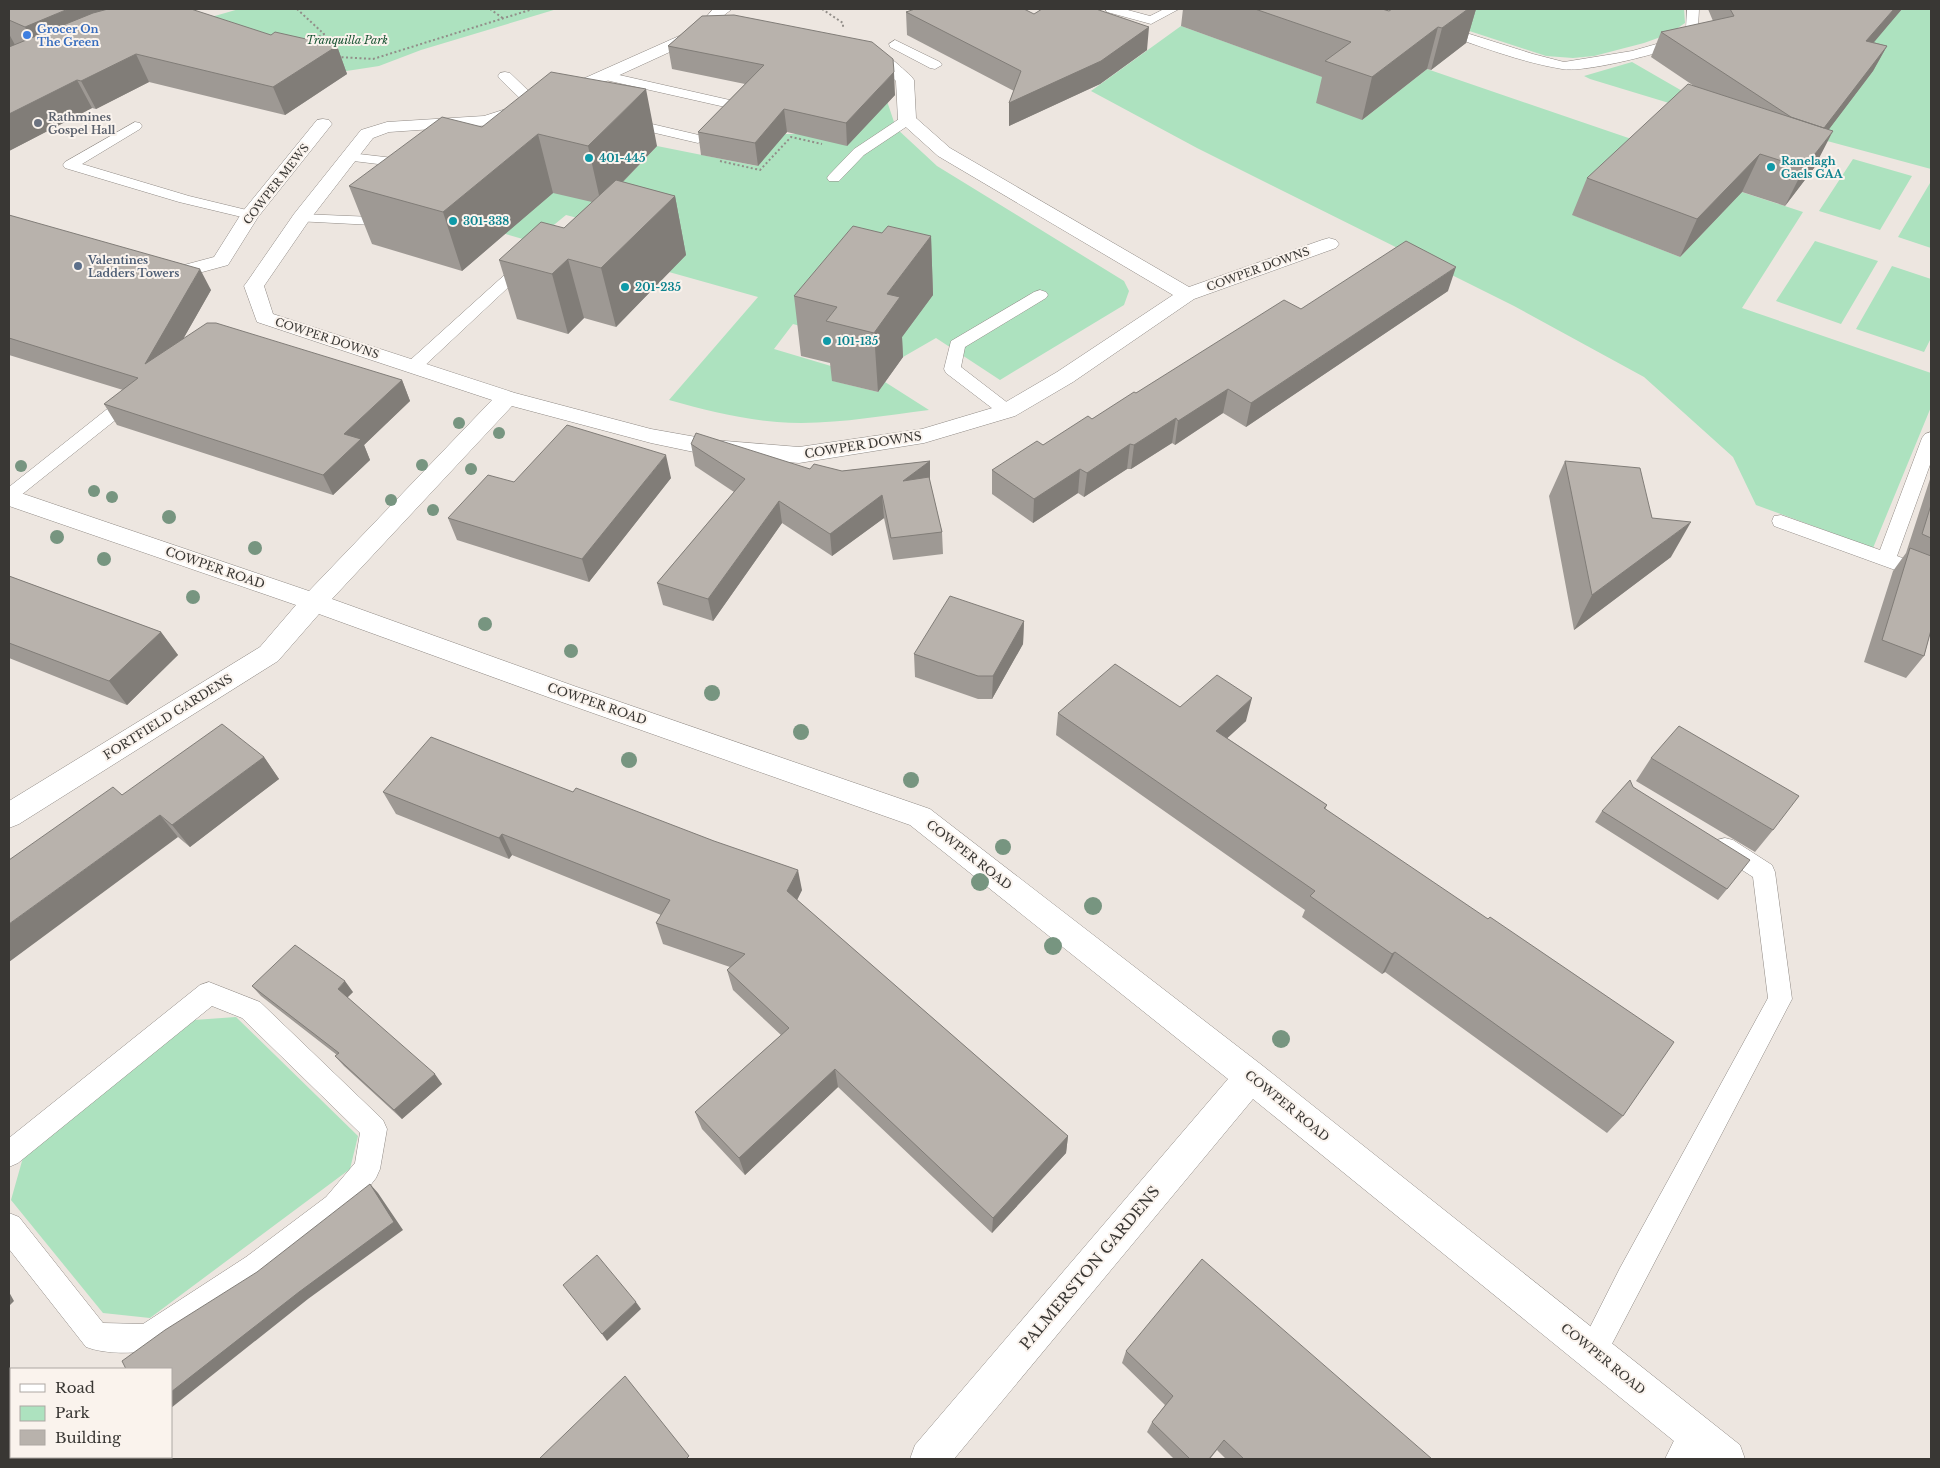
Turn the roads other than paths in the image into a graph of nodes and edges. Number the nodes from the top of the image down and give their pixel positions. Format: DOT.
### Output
graph roads {
  1 [pos="724,9"];
  2 [pos="1111,9"];
  3 [pos="1173,9"];
  4 [pos="1693,9"];
  5 [pos="1427,24"];
  6 [pos="704,31"];
  7 [pos="722,31"];
  8 [pos="840,40"];
  9 [pos="895,44"];
  10 [pos="907,51"];
  11 [pos="884,61"];
  12 [pos="935,65"];
  13 [pos="505,76"];
  14 [pos="606,76"];
  15 [pos="540,103"];
  16 [pos="734,105"];
  17 [pos="565,107"];
  18 [pos="612,118"];
  19 [pos="907,120"];
  20 [pos="323,124"];
  21 [pos="134,126"];
  22 [pos="698,139"];
  23 [pos="350,157"];
  24 [pos="427,166"];
  25 [pos="834,178"];
  26 [pos="250,215"];
  27 [pos="301,218"];
  28 [pos="372,221"];
  29 [pos="1329,244"];
  30 [pos="139,258"];
  31 [pos="544,264"];
  32 [pos="1040,295"];
  33 [pos="1188,295"];
  34 [pos="414,366"];
  35 [pos="507,398"];
  36 [pos="122,406"];
  37 [pos="1007,412"];
  38 [pos="1931,438"];
  39 [pos="9,497"];
  40 [pos="1781,521"];
  41 [pos="1886,560"];
  42 [pos="1931,576"];
  43 [pos="314,602"];
  44 [pos="9,816"];
  45 [pos="1708,836"];
  46 [pos="1252,1078"];
  47 [pos="9,1154"];
  48 [pos="9,1227"];
  49 [pos="1593,1351"];
  50 [pos="1694,1433"];
  51 [pos="929,1459"];
  52 [pos="1680,1459"];
  53 [pos="1726,1459"];
  1 -- 6 [label="street"];
  2 -- 3 [label="lane"];
  4 -- 5 [label="lane"];
  6 -- 7 [label="street"];
  6 -- 14 [label="street, COWPER DOWNS"];
  8 -- 11 [label="street"];
  9 -- 10 [label="lane"];
  10 -- 11 [label="lane"];
  10 -- 12 [label="lane"];
  11 -- 19 [label="street"];
  13 -- 15 [label="lane"];
  14 -- 15 [label="street, COWPER DOWNS"];
  14 -- 16 [label="lane"];
  15 -- 17 [label="lane"];
  15 -- 23 [label="street, COWPER DOWNS"];
  18 -- 22 [label="lane"];
  19 -- 25 [label="lane"];
  19 -- 33 [label="street"];
  20 -- 26 [label="street, COWPER MEWS"];
  21 -- 26 [label="lane"];
  23 -- 24 [label="lane"];
  23 -- 27 [label="street, COWPER DOWNS"];
  26 -- 30 [label="street, COWPER MEWS"];
  27 -- 28 [label="lane"];
  27 -- 34 [label="street, COWPER DOWNS"];
  29 -- 33 [label="street, COWPER DOWNS"];
  31 -- 34 [label="lane"];
  32 -- 37 [label="lane"];
  33 -- 37 [label="street, COWPER DOWNS"];
  34 -- 35 [label="street, COWPER DOWNS"];
  35 -- 37 [label="street, COWPER DOWNS"];
  35 -- 43 [label="street"];
  36 -- 39 [label="lane"];
  38 -- 41 [label="lane"];
  39 -- 43 [label="street, COWPER ROAD"];
  40 -- 41 [label="lane"];
  41 -- 42 [label="lane"];
  43 -- 44 [label="street, FORTFIELD GARDENS"];
  43 -- 46 [label="street, COWPER ROAD"];
  45 -- 49 [label="lane"];
  46 -- 49 [label="street, COWPER ROAD"];
  46 -- 51 [label="street, PALMERSTON GARDENS"];
  47 -- 48 [label="lane"];
  49 -- 50 [label="street, COWPER ROAD"];
  50 -- 52 [label="lane"];
  50 -- 53 [label="street, COWPER ROAD"];
}
